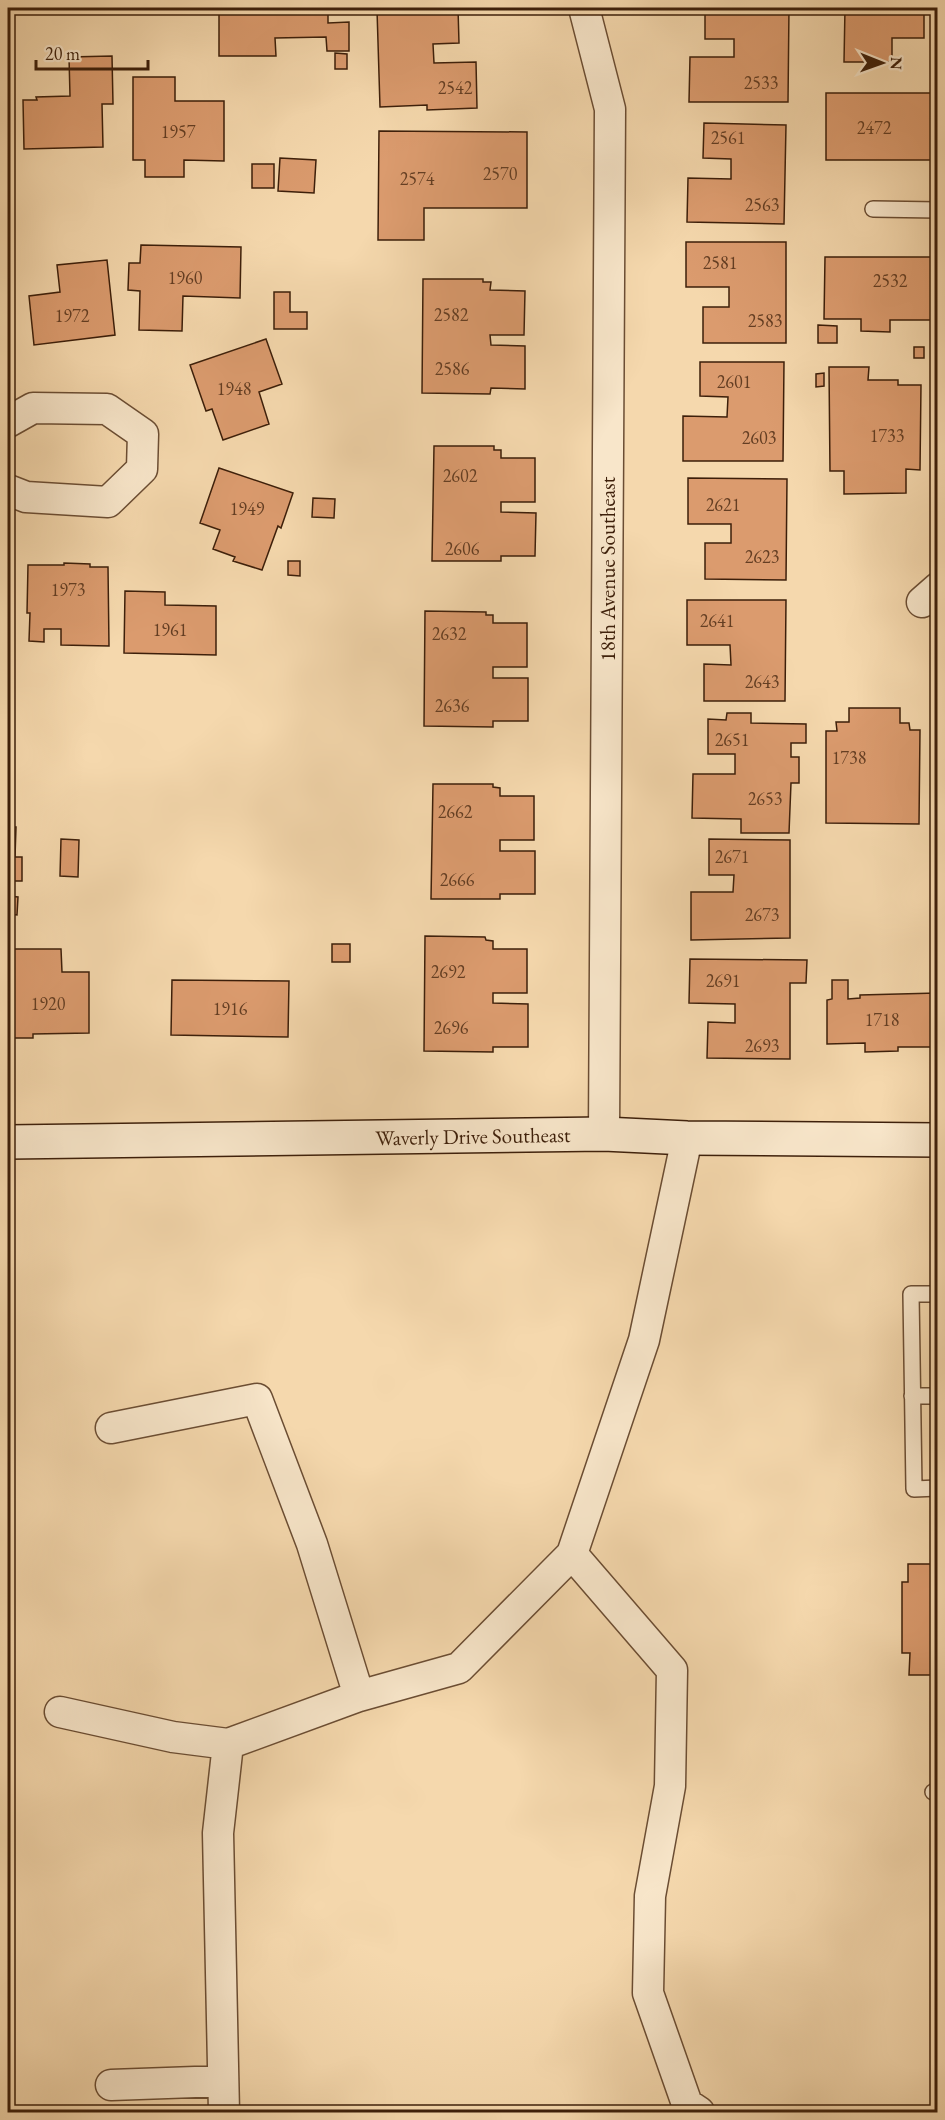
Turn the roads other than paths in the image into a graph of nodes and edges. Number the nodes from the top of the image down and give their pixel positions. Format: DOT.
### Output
graph roads {
  1 [pos="584,8"];
  2 [pos="873,209"];
  3 [pos="938,210"];
  4 [pos="8,422"];
  5 [pos="8,490"];
  6 [pos="604,1134"];
  7 [pos="687,1138"];
  8 [pos="938,1140"];
  9 [pos="8,1142"];
  10 [pos="938,1294"];
  11 [pos="912,1396"];
  12 [pos="938,1396"];
  13 [pos="111,1428"];
  14 [pos="938,1488"];
  15 [pos="572,1554"];
  16 [pos="359,1696"];
  17 [pos="60,1712"];
  18 [pos="228,1744"];
  19 [pos="223,2081"];
  20 [pos="111,2085"];
  21 [pos="224,2112"];
  22 [pos="699,2112"];
  1 -- 6 [label="street, 18th Avenue Southeast"];
  2 -- 3 [label="lane"];
  4 -- 5 [label="street"];
  6 -- 7 [label="main road, Waverly Drive Southeast"];
  6 -- 9 [label="main road, Waverly Drive Southeast"];
  7 -- 8 [label="main road, Waverly Drive Southeast"];
  7 -- 15 [label="street"];
  10 -- 11 [label="lane"];
  11 -- 12 [label="lane"];
  11 -- 14 [label="lane"];
  13 -- 16 [label="street"];
  15 -- 16 [label="street"];
  15 -- 22 [label="street"];
  16 -- 18 [label="street"];
  17 -- 18 [label="street"];
  18 -- 19 [label="street"];
  19 -- 20 [label="street"];
  19 -- 21 [label="street"];
}
